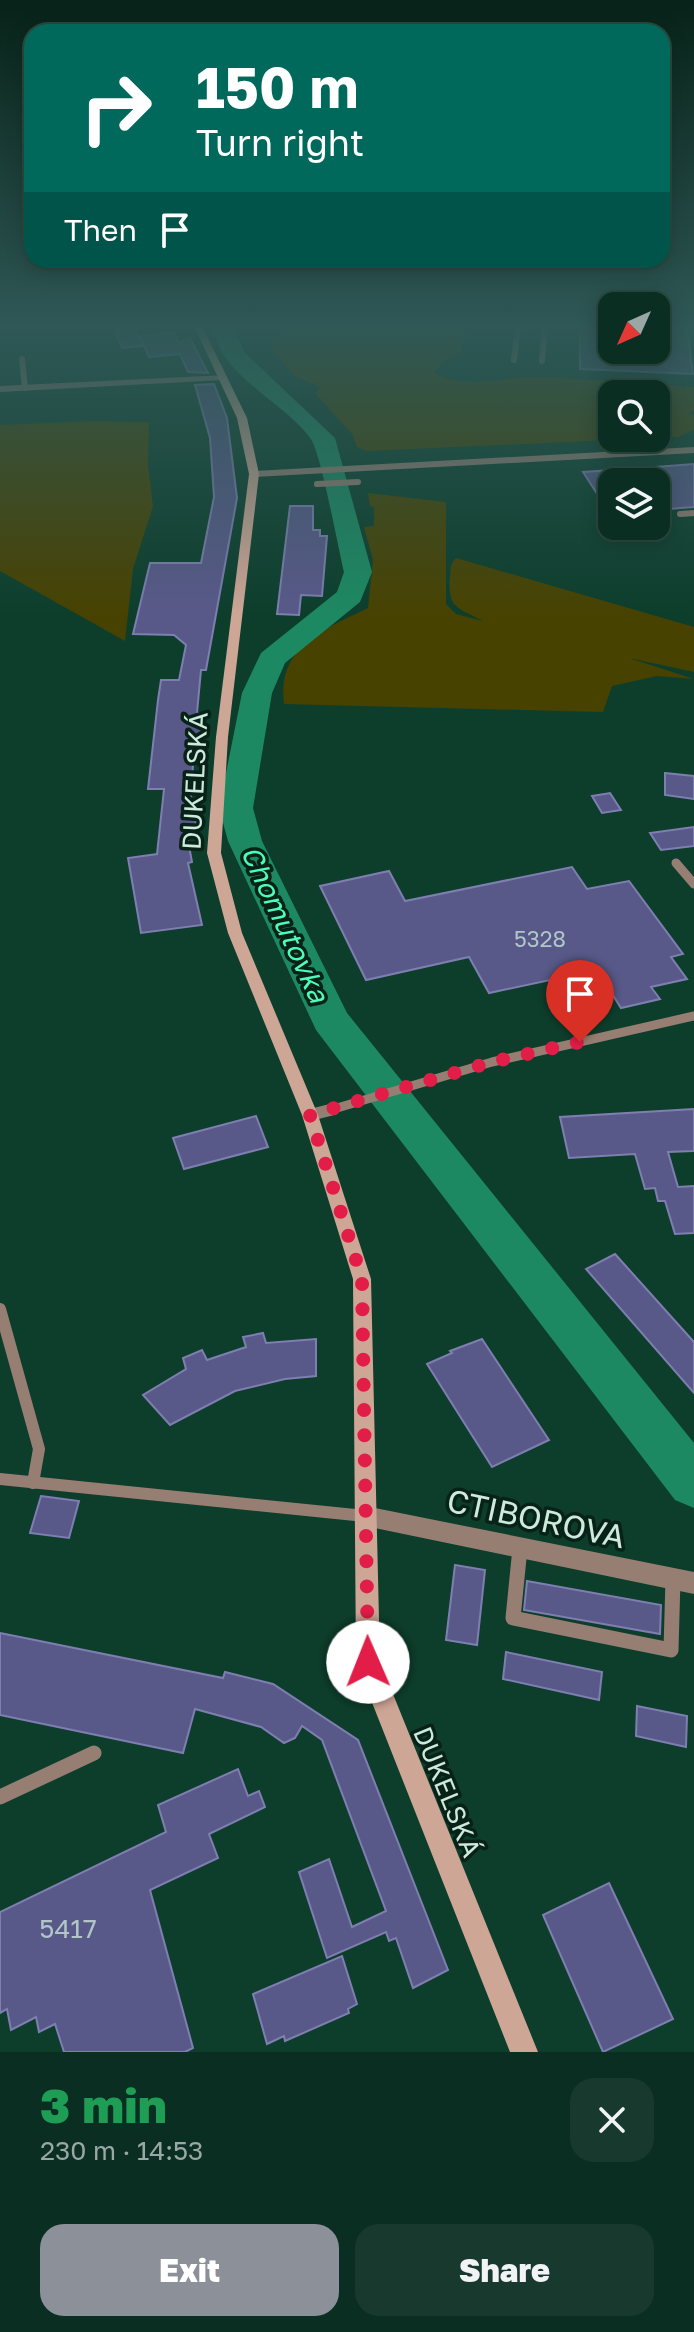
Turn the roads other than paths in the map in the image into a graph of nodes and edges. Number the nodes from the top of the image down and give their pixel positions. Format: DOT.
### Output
graph roads {
  1 [pos="243,424"];
  2 [pos="694,450"];
  3 [pos="254,474"];
  4 [pos="358,482"];
  5 [pos="317,484"];
  6 [pos="694,513"];
  7 [pos="680,514"];
  8 [pos="676,863"];
  9 [pos="694,884"];
  10 [pos="694,1016"];
  11 [pos="310,1115"];
  12 [pos="0,1309"];
  13 [pos="0,1479"];
  14 [pos="33,1483"];
  15 [pos="365,1516"];
  16 [pos="520,1548"];
  17 [pos="683,1581"];
  18 [pos="94,1753"];
  19 [pos="0,1797"];
  20 [pos="524,2052"];
  1 -- 3 [label="street, DUKELSKÁ"];
  2 -- 3 [label="street"];
  3 -- 11 [label="street, DUKELSKÁ"];
  4 -- 5 [label="lane"];
  6 -- 7 [label="lane"];
  8 -- 9 [label="lane"];
  10 -- 11 [label="lane"];
  11 -- 15 [label="street, DUKELSKÁ"];
  12 -- 14 [label="lane"];
  13 -- 14 [label="lane"];
  14 -- 15 [label="lane"];
  15 -- 16 [label="street, CTIBOROVA"];
  15 -- 20 [label="street, DUKELSKÁ"];
  16 -- 17 [label="street, CTIBOROVA"];
  16 -- 17 [label="lane"];
  18 -- 19 [label="lane"];
}
